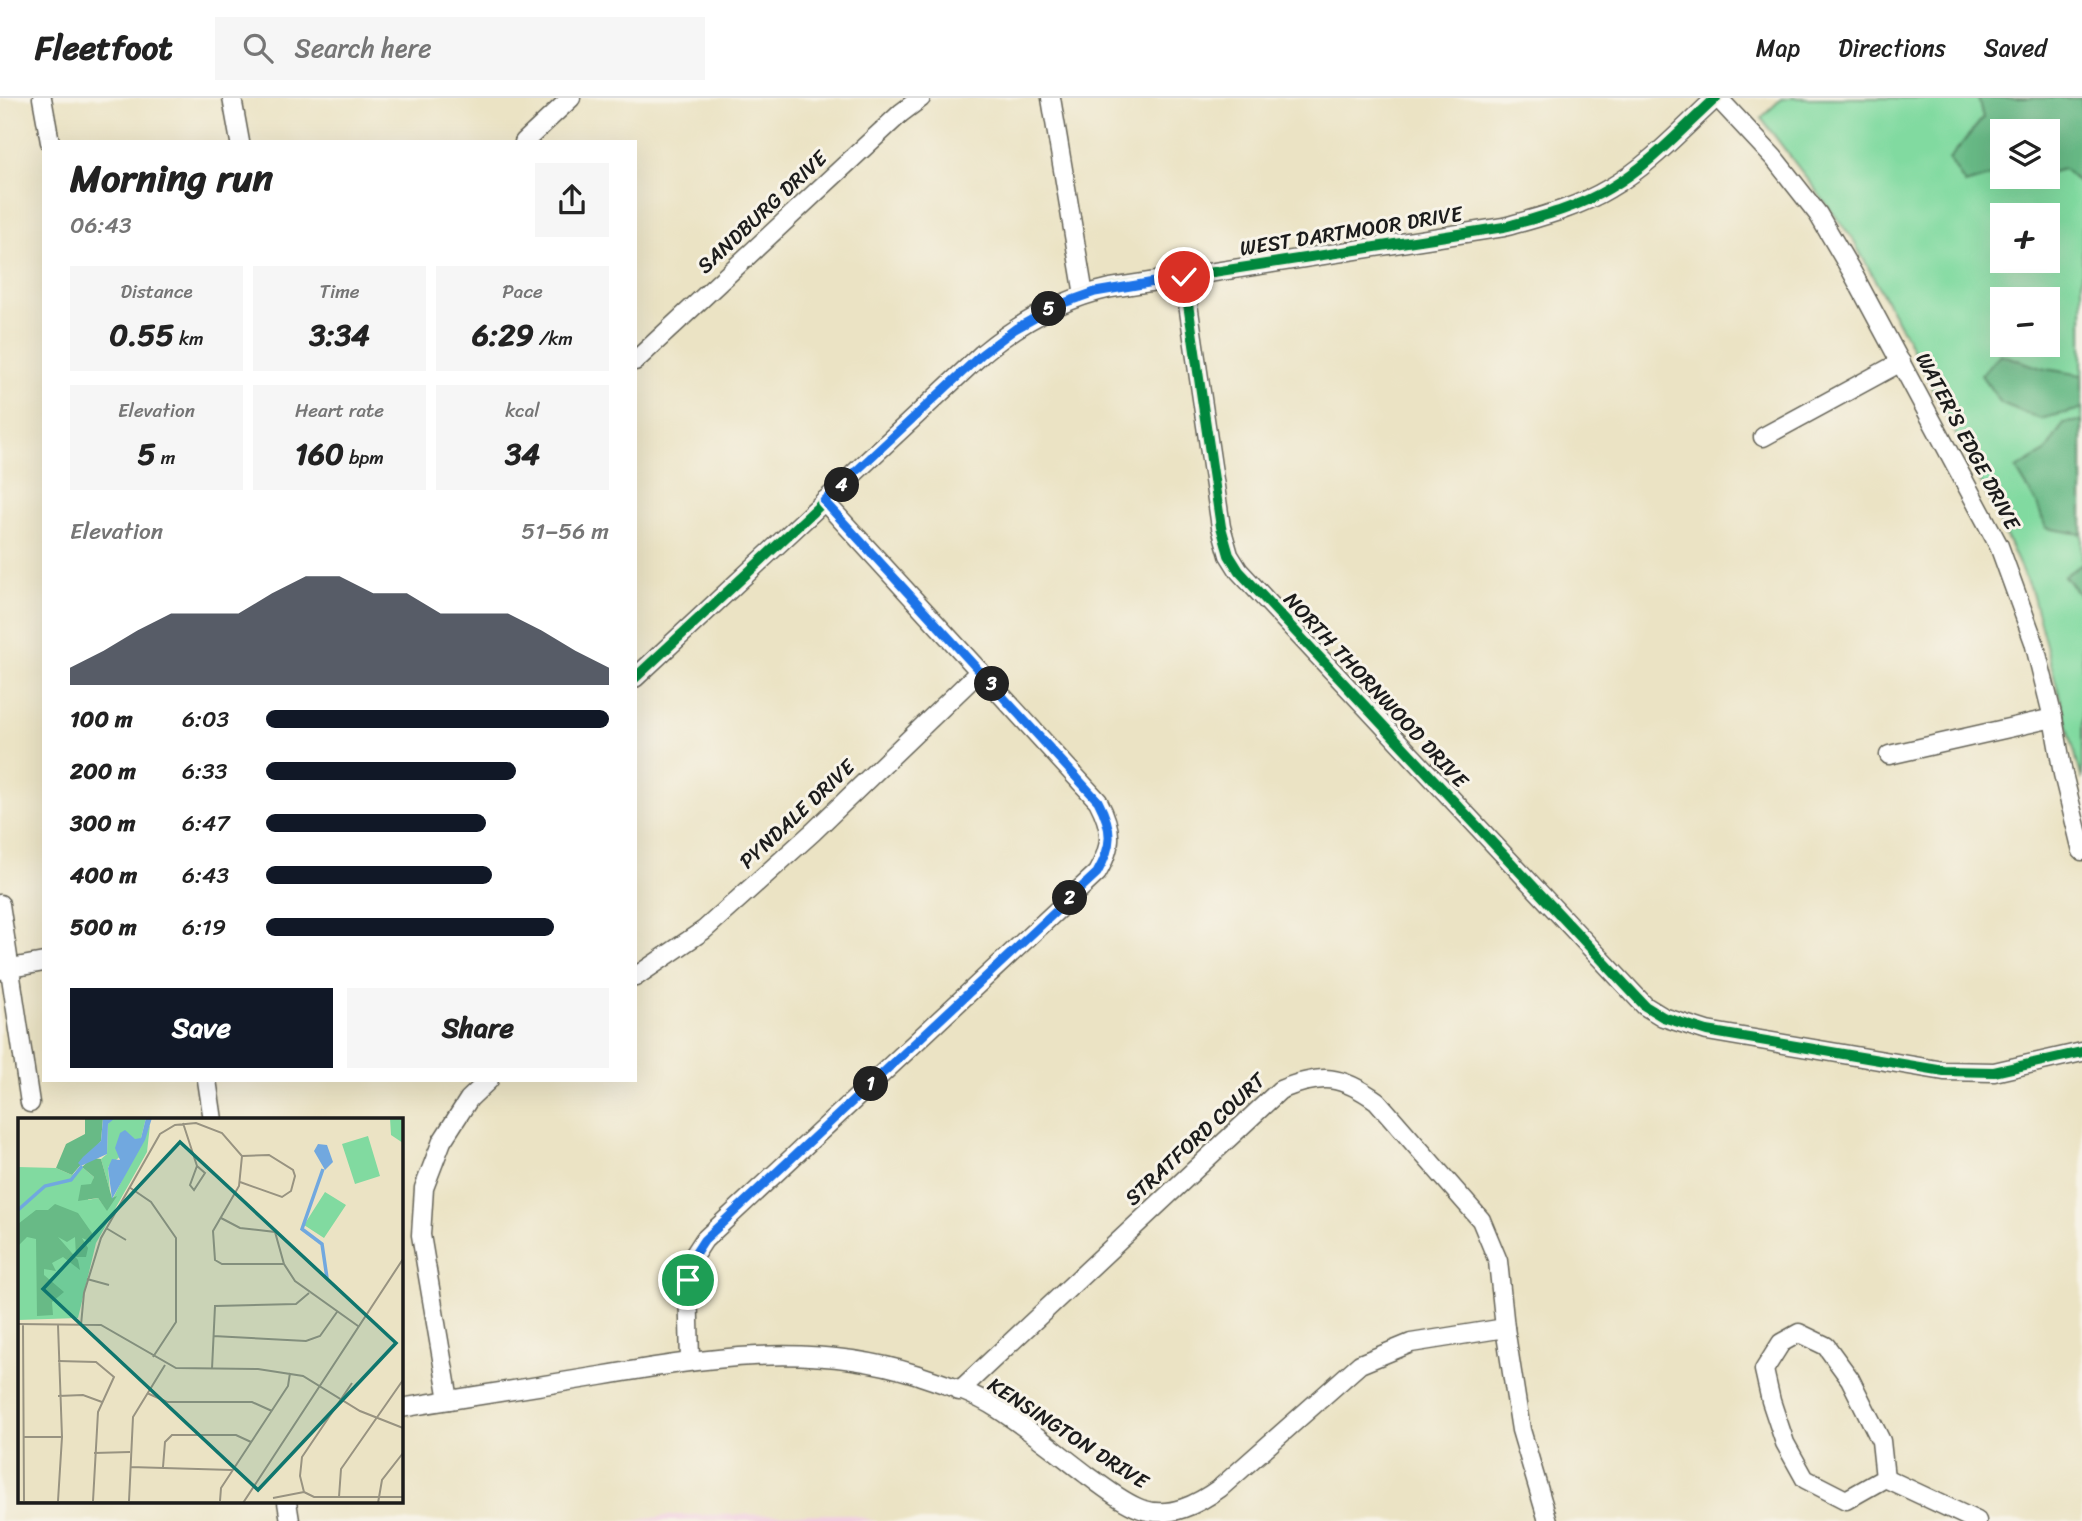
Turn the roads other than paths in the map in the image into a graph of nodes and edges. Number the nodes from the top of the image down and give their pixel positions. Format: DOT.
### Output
graph roads {
  1 [pos="43,98"];
  2 [pos="232,98"];
  3 [pos="570,98"];
  4 [pos="920,98"];
  5 [pos="1051,98"];
  6 [pos="1717,98"];
  7 [pos="50,140"];
  8 [pos="240,140"];
  9 [pos="526,140"];
  10 [pos="1184,277"];
  11 [pos="1084,295"];
  12 [pos="637,359"];
  13 [pos="1901,362"];
  14 [pos="1763,438"];
  15 [pos="824,501"];
  16 [pos="980,671"];
  17 [pos="637,675"];
  18 [pos="2053,718"];
  19 [pos="1889,755"];
  20 [pos="2082,850"];
  21 [pos="0,904"];
  22 [pos="42,962"];
  23 [pos="5,969"];
  24 [pos="637,975"];
  25 [pos="2082,1052"];
  26 [pos="206,1082"];
  27 [pos="487,1082"];
  28 [pos="30,1103"];
  29 [pos="213,1118"];
  30 [pos="1504,1328"];
  31 [pos="690,1361"];
  32 [pos="959,1391"];
  33 [pos="449,1400"];
  34 [pos="402,1408"];
  35 [pos="1885,1478"];
  36 [pos="1548,1521"];
  37 [pos="1977,1521"];
  1 -- 7 [label="street"];
  2 -- 8 [label="street"];
  3 -- 9 [label="street"];
  4 -- 12 [label="street, SANDBURG DRIVE"];
  5 -- 11 [label="street"];
  6 -- 10 [label="street, WEST DARTMOOR DRIVE"];
  6 -- 13 [label="street, WATER’S EDGE DRIVE"];
  10 -- 11 [label="street, WEST DARTMOOR DRIVE"];
  10 -- 25 [label="street, NORTH THORNWOOD DRIVE"];
  11 -- 15 [label="street, WEST DARTMOOR DRIVE"];
  13 -- 14 [label="street"];
  13 -- 18 [label="street, WATER’S EDGE DRIVE"];
  15 -- 16 [label="street"];
  15 -- 17 [label="street, WEST DARTMOOR DRIVE"];
  16 -- 24 [label="street, PYNDALE DRIVE"];
  16 -- 31 [label="street"];
  18 -- 19 [label="street"];
  18 -- 20 [label="street, WATER’S EDGE DRIVE"];
  21 -- 23 [label="street"];
  22 -- 23 [label="street"];
  23 -- 28 [label="street"];
  26 -- 29 [label="street"];
  27 -- 33 [label="street"];
  30 -- 32 [label="street, KENSINGTON DRIVE"];
  30 -- 32 [label="street, STRATFORD COURT"];
  30 -- 36 [label="street"];
  31 -- 32 [label="street, KENSINGTON DRIVE"];
  31 -- 33 [label="street, KENSINGTON DRIVE"];
  33 -- 34 [label="street, KENSINGTON DRIVE"];
  35 -- 35 [label="street"];
  35 -- 37 [label="street"];
}
